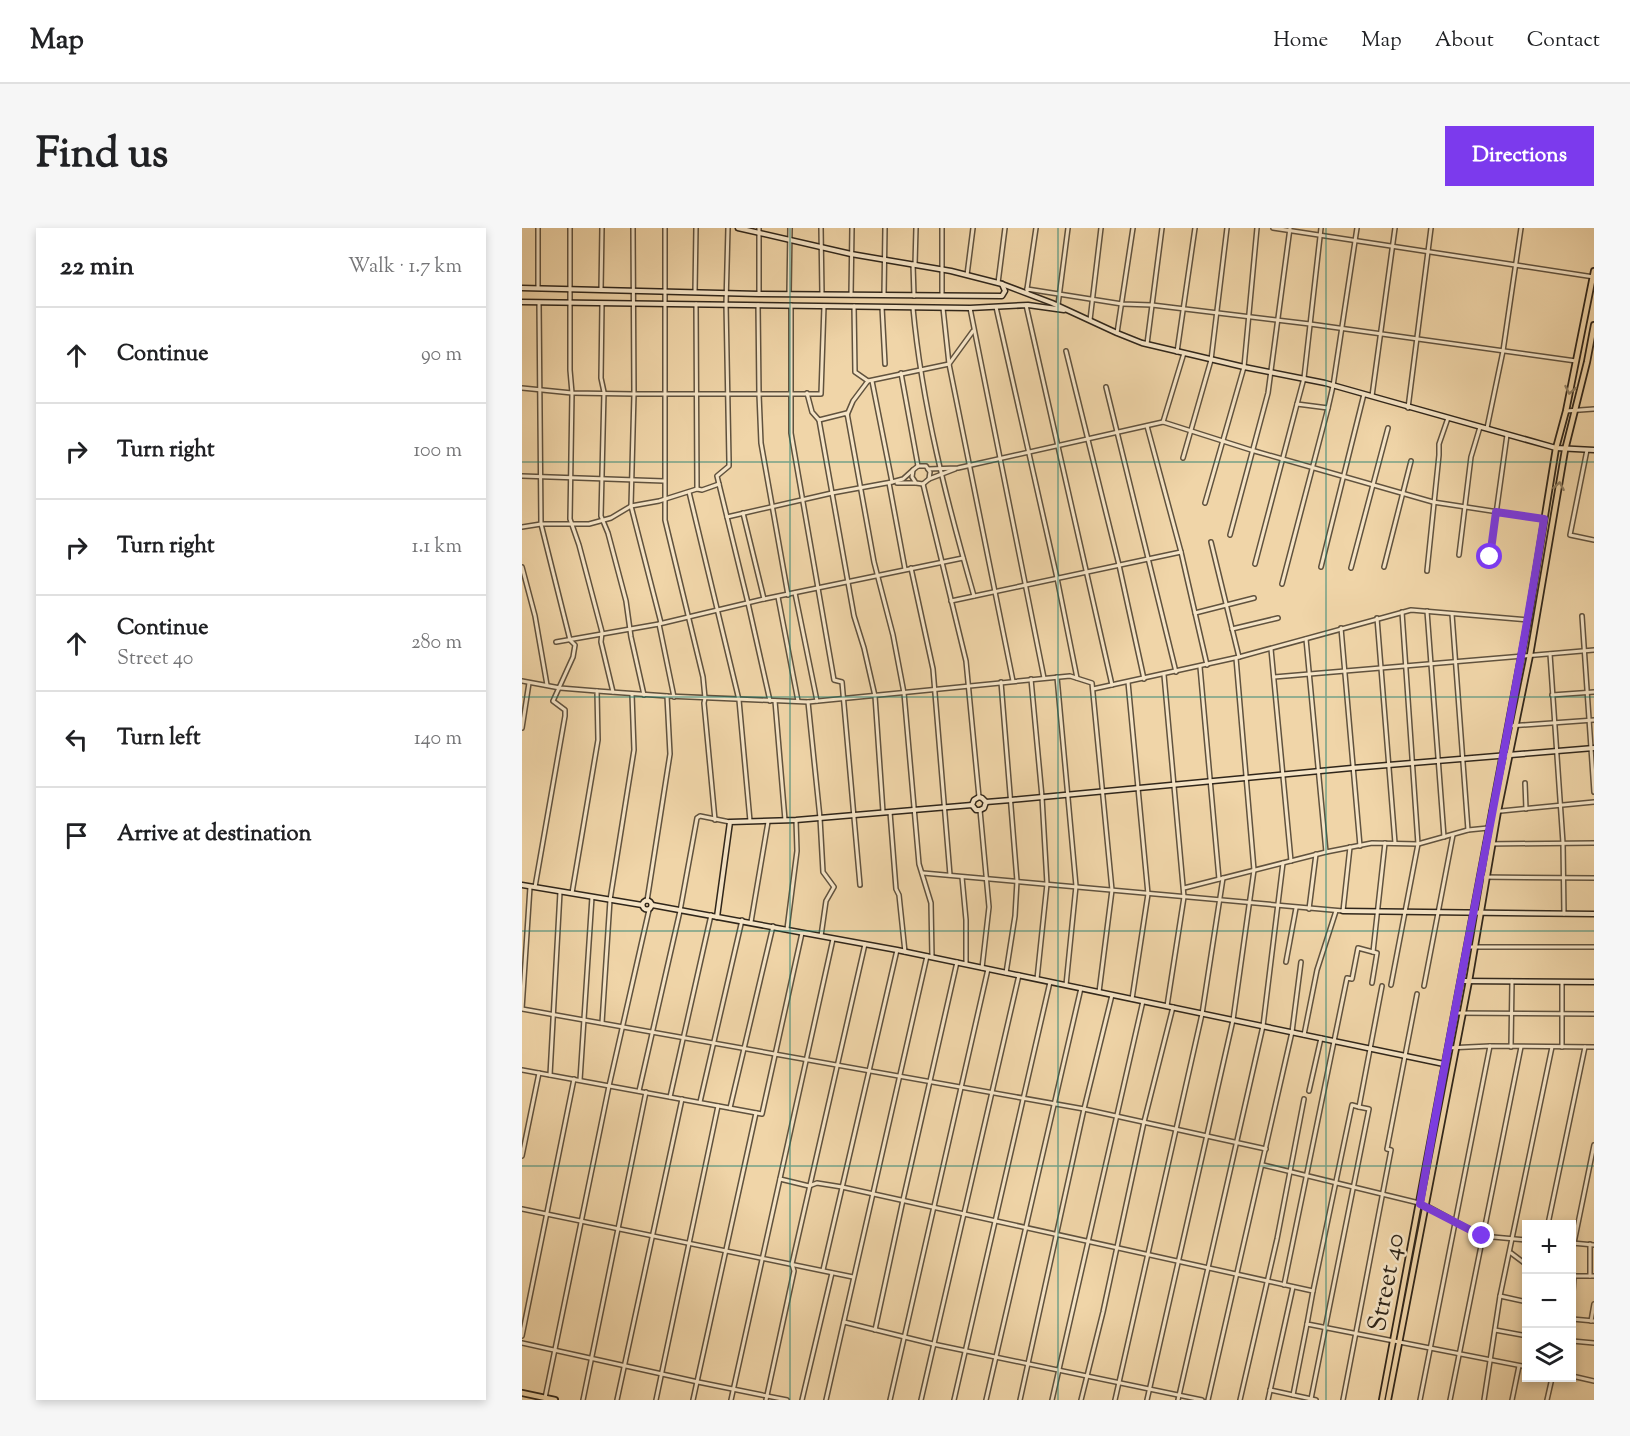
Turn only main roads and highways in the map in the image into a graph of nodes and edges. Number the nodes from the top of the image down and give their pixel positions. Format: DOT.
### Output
graph roads {
  1 [pos="738,228"];
  2 [pos="759,230"];
  3 [pos="1594,271"];
  4 [pos="1593,278"];
  5 [pos="1000,284"];
  6 [pos="522,288"];
  7 [pos="522,302"];
  8 [pos="1068,310"];
  9 [pos="1594,325"];
  10 [pos="1556,448"];
  11 [pos="1565,450"];
  12 [pos="1594,450"];
  13 [pos="1593,748"];
  14 [pos="1509,754"];
  15 [pos="1502,755"];
  16 [pos="986,802"];
  17 [pos="972,805"];
  18 [pos="522,885"];
  19 [pos="642,905"];
  20 [pos="650,908"];
  21 [pos="1343,911"];
  22 [pos="1473,913"];
  23 [pos="1481,913"];
  24 [pos="1594,914"];
  25 [pos="717,917"];
  26 [pos="1461,981"];
  27 [pos="1469,981"];
  28 [pos="1594,982"];
  29 [pos="1444,1064"];
  30 [pos="1423,1204"];
  31 [pos="1396,1342"];
  32 [pos="522,1393"];
  33 [pos="545,1399"];
  34 [pos="555,1400"];
  35 [pos="1382,1400"];
  36 [pos="1388,1400"];
  1 -- 2 [label="main road"];
  2 -- 5 [label="main road"];
  3 -- 4 [label="main road, Street 40"];
  4 -- 10 [label="main road, Street 40, one-way"];
  5 -- 6 [label="main road"];
  5 -- 8 [label="main road"];
  7 -- 8 [label="main road"];
  8 -- 10 [label="main road"];
  9 -- 11 [label="main road"];
  10 -- 11 [label="main road"];
  10 -- 15 [label="main road, Street 40"];
  11 -- 12 [label="main road"];
  14 -- 11 [label="main road, one-way"];
  13 -- 14 [label="main road"];
  14 -- 15 [label="main road"];
  14 -- 23 [label="main road"];
  15 -- 16 [label="main road"];
  15 -- 22 [label="main road, Street 40"];
  16 -- 17 [label="main road"];
  16 -- 17 [label="main road"];
  17 -- 25 [label="main road"];
  18 -- 19 [label="main road"];
  19 -- 20 [label="main road"];
  19 -- 20 [label="main road"];
  20 -- 25 [label="main road"];
  21 -- 22 [label="main road"];
  22 -- 23 [label="main road"];
  22 -- 26 [label="main road, Street 40"];
  23 -- 24 [label="main road"];
  23 -- 27 [label="main road"];
  25 -- 29 [label="main road"];
  26 -- 27 [label="main road"];
  26 -- 29 [label="main road, Street 40"];
  27 -- 28 [label="main road"];
  27 -- 30 [label="main road"];
  29 -- 30 [label="main road, Street 40"];
  30 -- 31 [label="main road, Street 40"];
  31 -- 35 [label="main road, Street 40"];
  31 -- 36 [label="main road"];
  32 -- 33 [label="main road"];
  33 -- 34 [label="main road"];
}
